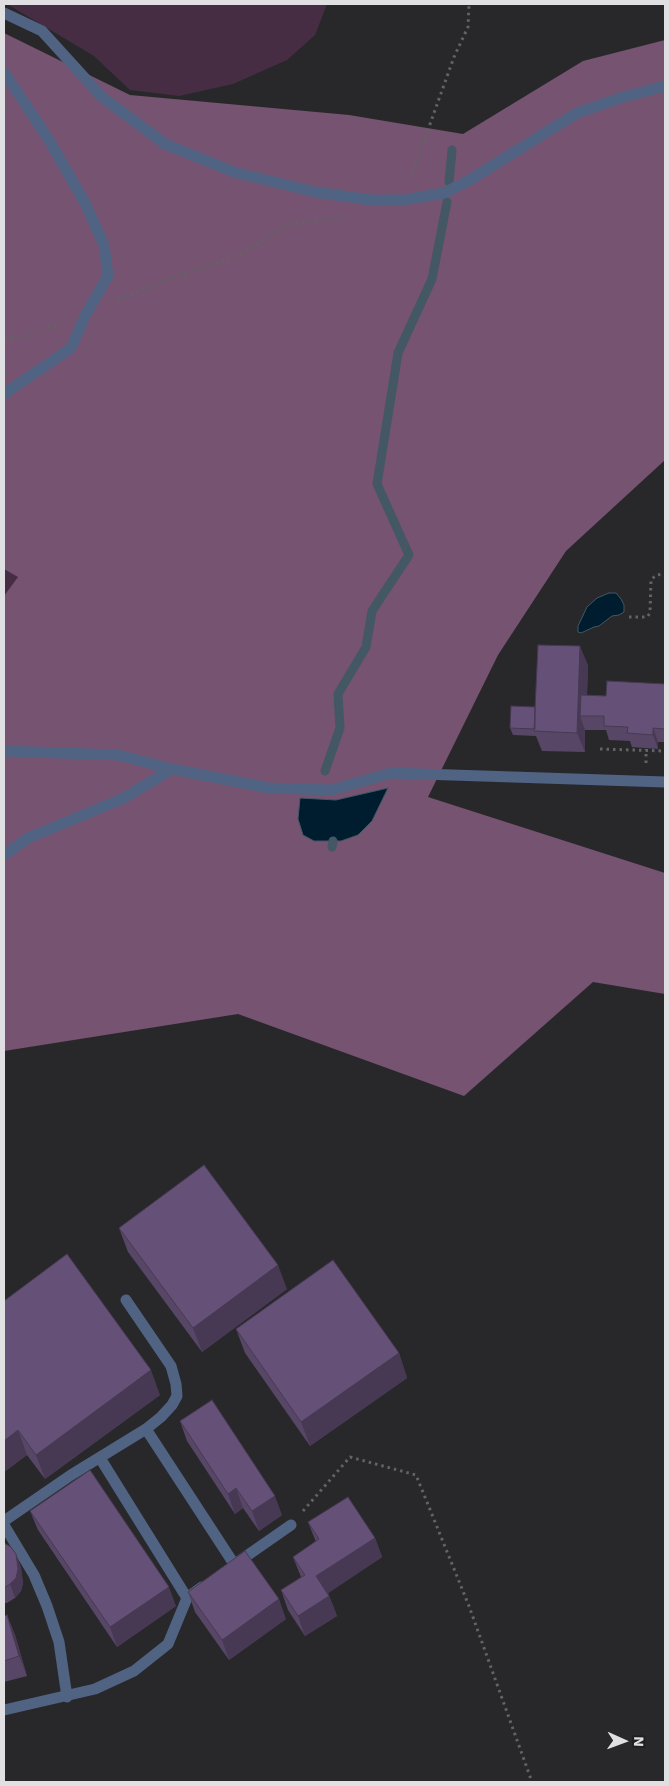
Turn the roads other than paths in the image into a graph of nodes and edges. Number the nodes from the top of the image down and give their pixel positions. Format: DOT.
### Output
graph roads {
  1 [pos="4,12"];
  2 [pos="4,72"];
  3 [pos="665,86"];
  4 [pos="4,394"];
  5 [pos="4,751"];
  6 [pos="172,769"];
  7 [pos="665,782"];
  8 [pos="4,855"];
  9 [pos="126,1300"];
  10 [pos="146,1429"];
  11 [pos="100,1458"];
  12 [pos="4,1523"];
  13 [pos="291,1525"];
  14 [pos="211,1581"];
  15 [pos="187,1598"];
  16 [pos="66,1697"];
  17 [pos="4,1710"];
  1 -- 3 [label="lane"];
  2 -- 4 [label="lane"];
  5 -- 6 [label="lane"];
  6 -- 7 [label="lane"];
  6 -- 8 [label="lane"];
  9 -- 10 [label="lane"];
  10 -- 11 [label="lane"];
  10 -- 13 [label="lane"];
  11 -- 12 [label="lane"];
  11 -- 15 [label="lane"];
  12 -- 16 [label="lane"];
  14 -- 15 [label="lane"];
  15 -- 16 [label="lane"];
  16 -- 17 [label="lane"];
}
